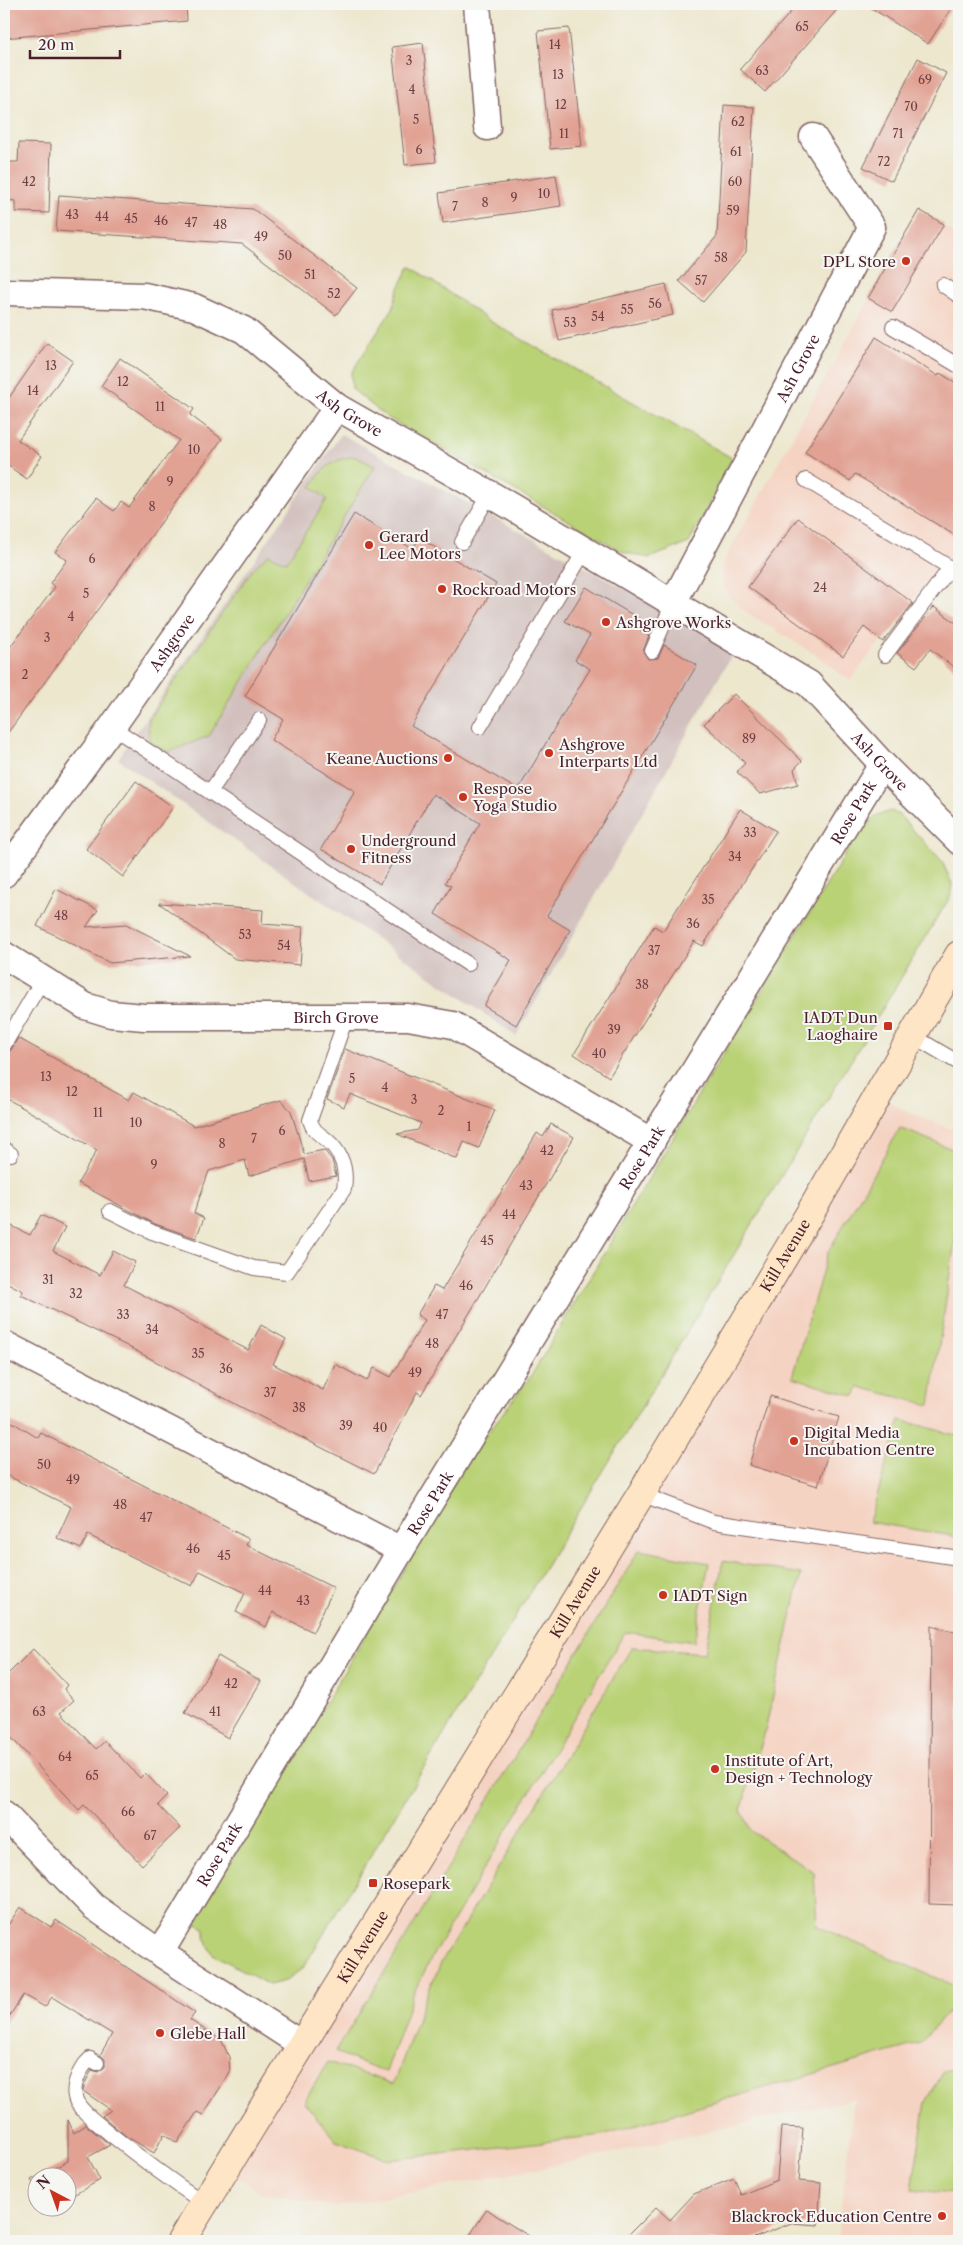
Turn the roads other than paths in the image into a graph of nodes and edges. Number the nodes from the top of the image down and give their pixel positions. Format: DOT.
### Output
graph roads {
  1 [pos="477,4"];
  2 [pos="487,127"];
  3 [pos="813,137"];
  4 [pos="943,285"];
  5 [pos="959,296"];
  6 [pos="6,297"];
  7 [pos="893,327"];
  8 [pos="959,366"];
  9 [pos="337,407"];
  10 [pos="806,480"];
  11 [pos="490,494"];
  12 [pos="462,542"];
  13 [pos="585,550"];
  14 [pos="955,571"];
  15 [pos="673,603"];
  16 [pos="652,651"];
  17 [pos="885,655"];
  18 [pos="259,720"];
  19 [pos="112,727"];
  20 [pos="480,727"];
  21 [pos="885,767"];
  22 [pos="210,792"];
  23 [pos="959,841"];
  24 [pos="4,874"];
  25 [pos="4,955"];
  26 [pos="468,964"];
  27 [pos="957,965"];
  28 [pos="43,979"];
  29 [pos="346,1018"];
  30 [pos="913,1036"];
  31 [pos="4,1045"];
  32 [pos="959,1063"];
  33 [pos="652,1142"];
  34 [pos="110,1210"];
  35 [pos="4,1344"];
  36 [pos="641,1494"];
  37 [pos="401,1550"];
  38 [pos="959,1558"];
  39 [pos="4,1814"];
  40 [pos="160,1953"];
  41 [pos="301,2044"];
  42 [pos="97,2063"];
  43 [pos="204,2204"];
  44 [pos="181,2241"];
  1 -- 2 [label="street"];
  3 -- 15 [label="street, Ash Grove"];
  4 -- 5 [label="lane"];
  6 -- 9 [label="street, Ash Grove"];
  7 -- 8 [label="lane"];
  9 -- 11 [label="street, Ash Grove"];
  9 -- 19 [label="street, Ashgrove"];
  10 -- 14 [label="lane"];
  11 -- 12 [label="lane"];
  11 -- 13 [label="street, Ash Grove"];
  13 -- 15 [label="street, Ash Grove"];
  13 -- 20 [label="lane"];
  14 -- 17 [label="lane"];
  15 -- 16 [label="lane"];
  15 -- 21 [label="street, Ash Grove"];
  18 -- 22 [label="lane"];
  19 -- 22 [label="lane"];
  19 -- 24 [label="street, Ashgrove"];
  21 -- 23 [label="street, Ash Grove"];
  21 -- 33 [label="street, Rose Park"];
  22 -- 26 [label="lane"];
  25 -- 28 [label="street, Birch Grove"];
  27 -- 30 [label="main road, Kill Avenue"];
  28 -- 29 [label="street, Birch Grove"];
  28 -- 31 [label="lane"];
  29 -- 33 [label="street, Birch Grove"];
  29 -- 34 [label="lane"];
  30 -- 32 [label="lane"];
  30 -- 36 [label="main road, Kill Avenue"];
  33 -- 37 [label="street, Rose Park"];
  35 -- 37 [label="street, Rose Park"];
  36 -- 38 [label="lane"];
  36 -- 41 [label="main road, Kill Avenue"];
  37 -- 40 [label="street, Rose Park"];
  39 -- 40 [label="street"];
  40 -- 41 [label="street"];
  41 -- 43 [label="main road, Kill Avenue"];
  42 -- 43 [label="lane"];
  43 -- 44 [label="main road, Kill Avenue"];
}
